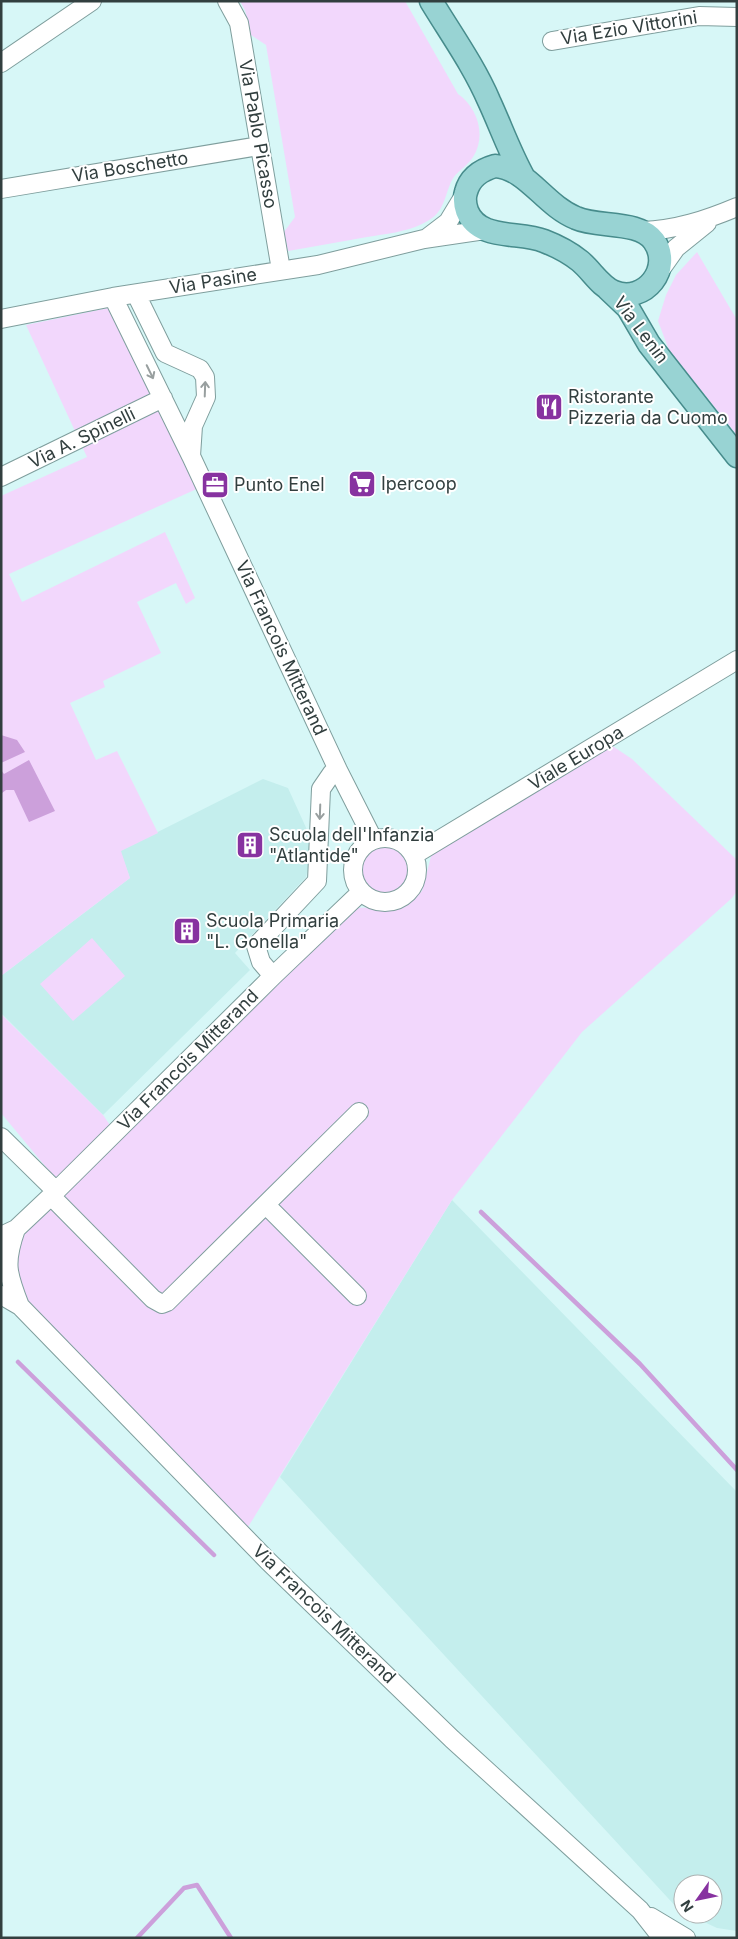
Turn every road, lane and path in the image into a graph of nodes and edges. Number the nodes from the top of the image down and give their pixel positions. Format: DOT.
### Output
graph roads {
  1 [pos="92,1"];
  2 [pos="228,1"];
  3 [pos="432,1"];
  4 [pos="737,18"];
  5 [pos="552,41"];
  6 [pos="1,63"];
  7 [pos="493,109"];
  8 [pos="259,146"];
  9 [pos="525,178"];
  10 [pos="470,185"];
  11 [pos="1,189"];
  12 [pos="737,207"];
  13 [pos="718,215"];
  14 [pos="485,230"];
  15 [pos="642,231"];
  16 [pos="424,240"];
  17 [pos="281,270"];
  18 [pos="656,276"];
  19 [pos="604,286"];
  20 [pos="136,294"];
  21 [pos="113,297"];
  22 [pos="1,319"];
  23 [pos="155,334"];
  24 [pos="133,338"];
  25 [pos="676,377"];
  26 [pos="166,405"];
  27 [pos="195,421"];
  28 [pos="191,456"];
  29 [pos="737,456"];
  30 [pos="1,477"];
  31 [pos="737,660"];
  32 [pos="338,770"];
  33 [pos="373,839"];
  34 [pos="414,855"];
  35 [pos="361,892"];
  36 [pos="273,976"];
  37 [pos="359,1112"];
  38 [pos="1,1137"];
  39 [pos="54,1194"];
  40 [pos="266,1205"];
  41 [pos="8,1233"];
  42 [pos="1,1295"];
  43 [pos="357,1296"];
  44 [pos="20,1306"];
  45 [pos="640,1910"];
  46 [pos="662,1938"];
  47 [pos="686,1938"];
  1 -- 6 [label="street"];
  2 -- 8 [label="street, Via Pablo Picasso"];
  3 -- 7 [label="main road"];
  4 -- 5 [label="street, Via Ezio Vittorini"];
  7 -- 9 [label="main road"];
  7 -- 10 [label="main road"];
  8 -- 11 [label="street, Via Boschetto"];
  8 -- 17 [label="street, Via Pablo Picasso"];
  9 -- 10 [label="main road"];
  9 -- 15 [label="main road"];
  10 -- 14 [label="main road"];
  10 -- 16 [label="street"];
  12 -- 13 [label="street"];
  13 -- 15 [label="street"];
  13 -- 18 [label="street"];
  14 -- 16 [label="street, Via Pasine"];
  14 -- 19 [label="main road, Via Lenin"];
  15 -- 18 [label="main road"];
  16 -- 17 [label="street, Via Pasine"];
  17 -- 20 [label="street, Via Pasine"];
  18 -- 19 [label="main road"];
  18 -- 25 [label="main road, Via Lenin"];
  19 -- 25 [label="main road, Via Lenin"];
  20 -- 21 [label="street, Via Pasine"];
  20 -- 23 [label="street, Via Francois Mitterand"];
  21 -- 22 [label="street, Via Pasine"];
  21 -- 24 [label="street, Via Francois Mitterand"];
  23 -- 24 [label="street"];
  27 -- 23 [label="street, Via Francois Mitterand, one-way"];
  24 -- 26 [label="street, Via Francois Mitterand, one-way"];
  25 -- 29 [label="main road, Via Lenin"];
  26 -- 27 [label="street"];
  26 -- 28 [label="street, Via Francois Mitterand"];
  26 -- 30 [label="street, Via A. Spinelli"];
  27 -- 28 [label="street, Via Francois Mitterand"];
  28 -- 32 [label="street, Via Francois Mitterand"];
  31 -- 34 [label="street, Viale Europa"];
  32 -- 33 [label="street, Via Francois Mitterand"];
  32 -- 36 [label="street, one-way"];
  33 -- 34 [label="street"];
  33 -- 35 [label="street"];
  34 -- 35 [label="street"];
  35 -- 36 [label="street, Via Francois Mitterand"];
  36 -- 39 [label="street, Via Francois Mitterand"];
  37 -- 40 [label="street"];
  38 -- 39 [label="street"];
  39 -- 40 [label="street"];
  39 -- 41 [label="street, Via Francois Mitterand"];
  40 -- 43 [label="street"];
  41 -- 44 [label="street"];
  42 -- 44 [label="street"];
  44 -- 45 [label="street, Via Francois Mitterand"];
  45 -- 46 [label="street"];
  45 -- 47 [label="street"];
}
